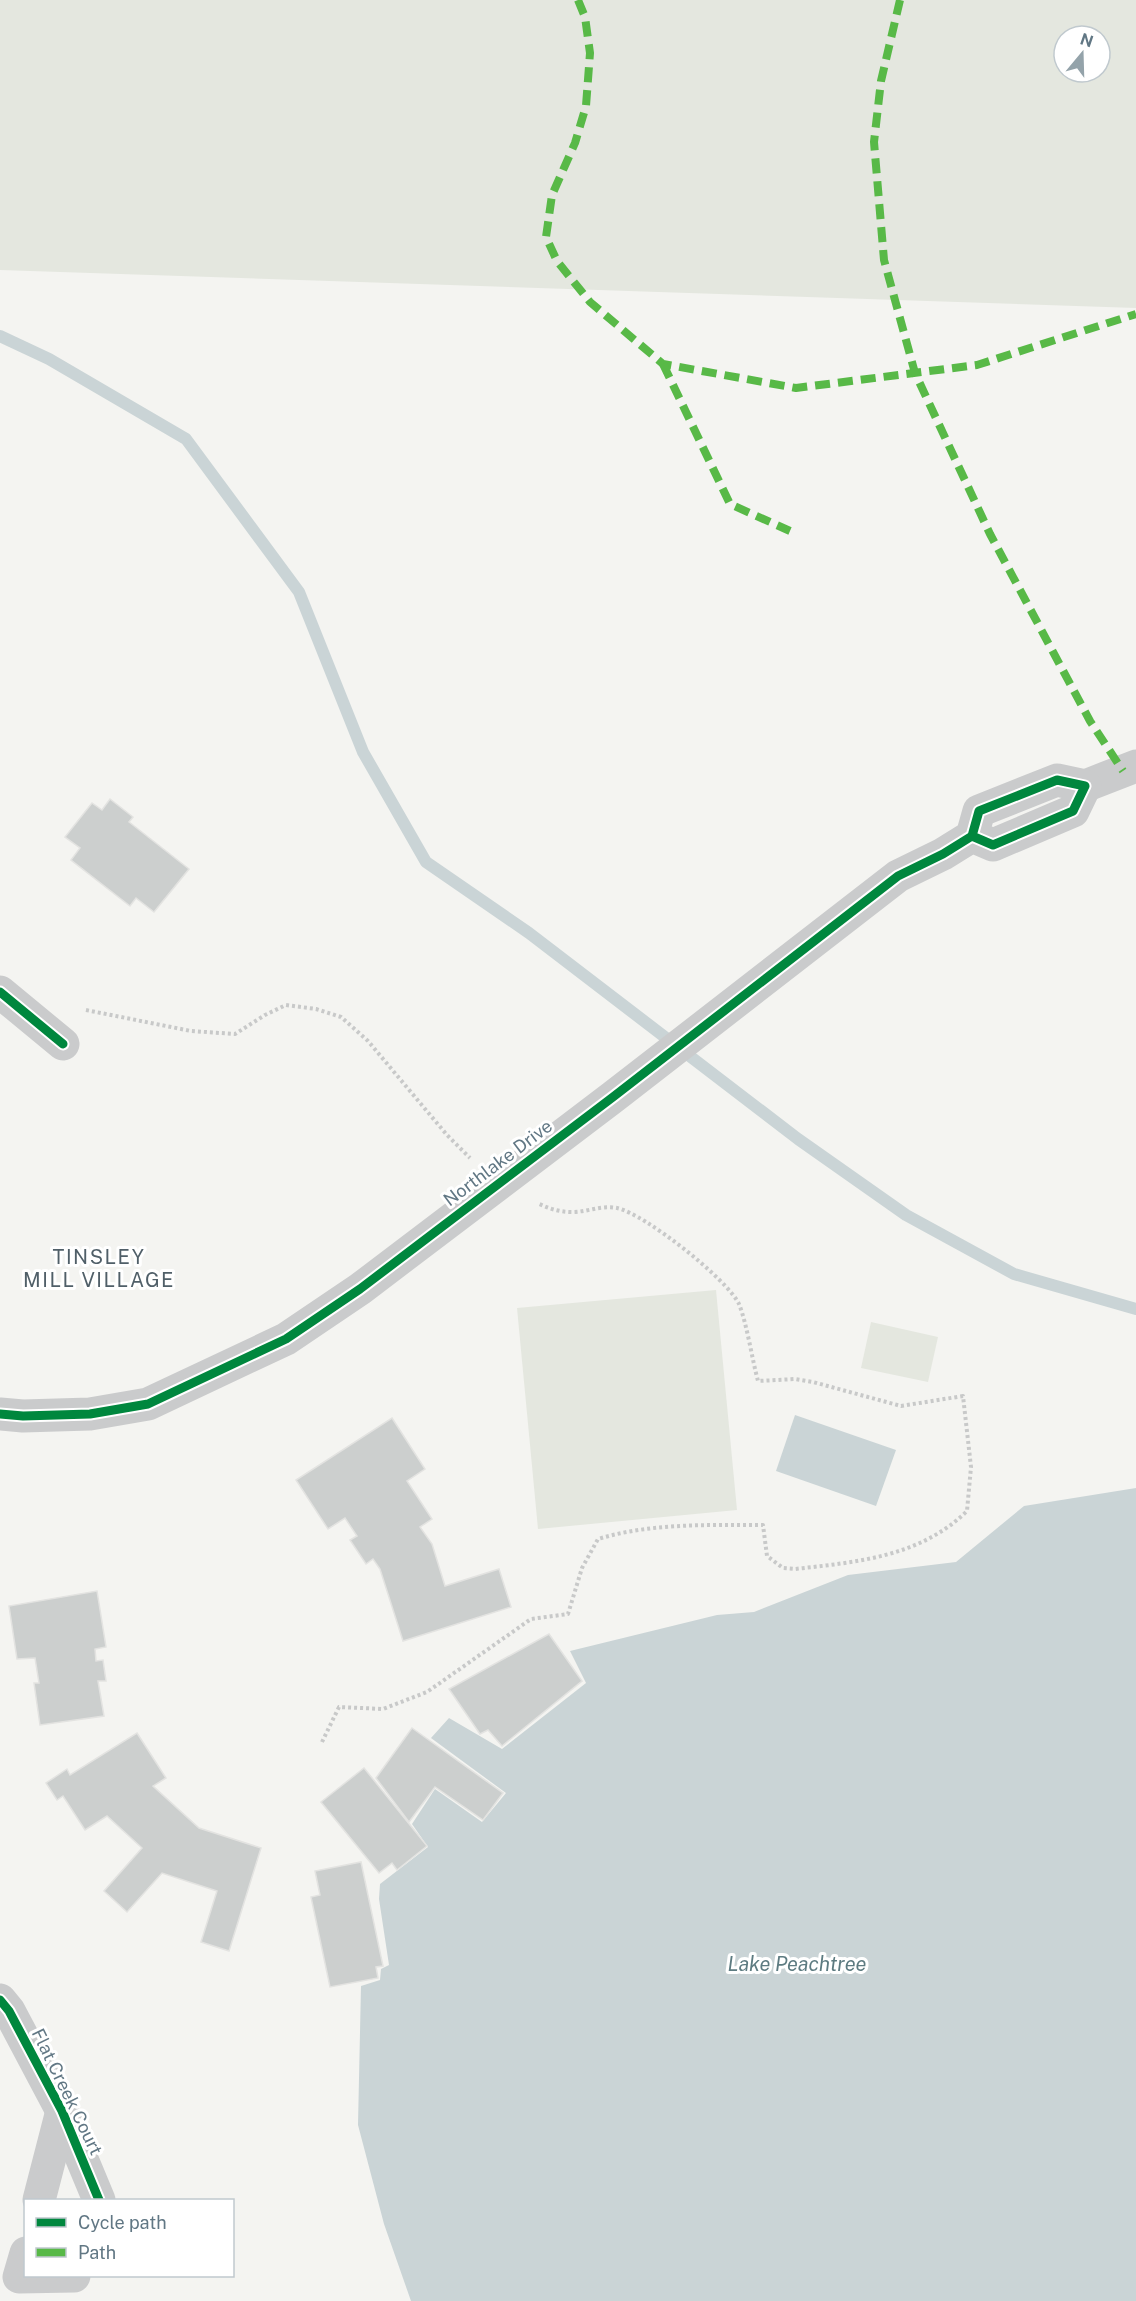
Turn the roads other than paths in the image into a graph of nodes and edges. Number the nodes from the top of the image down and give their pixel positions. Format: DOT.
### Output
graph roads {
  1 [pos="1136,766"];
  2 [pos="0,992"];
  3 [pos="63,1044"];
  4 [pos="0,1414"];
  5 [pos="0,2000"];
  6 [pos="62,2111"];
  7 [pos="39,2199"];
  8 [pos="99,2199"];
  9 [pos="24,2260"];
  10 [pos="24,2277"];
  1 -- 4 [label="street, Northlake Drive"];
  2 -- 3 [label="street"];
  5 -- 6 [label="street, Flat Creek Court"];
  6 -- 7 [label="street, Flat Creek Court"];
  6 -- 8 [label="street, Flat Creek Court"];
  9 -- 10 [label="street"];
}
